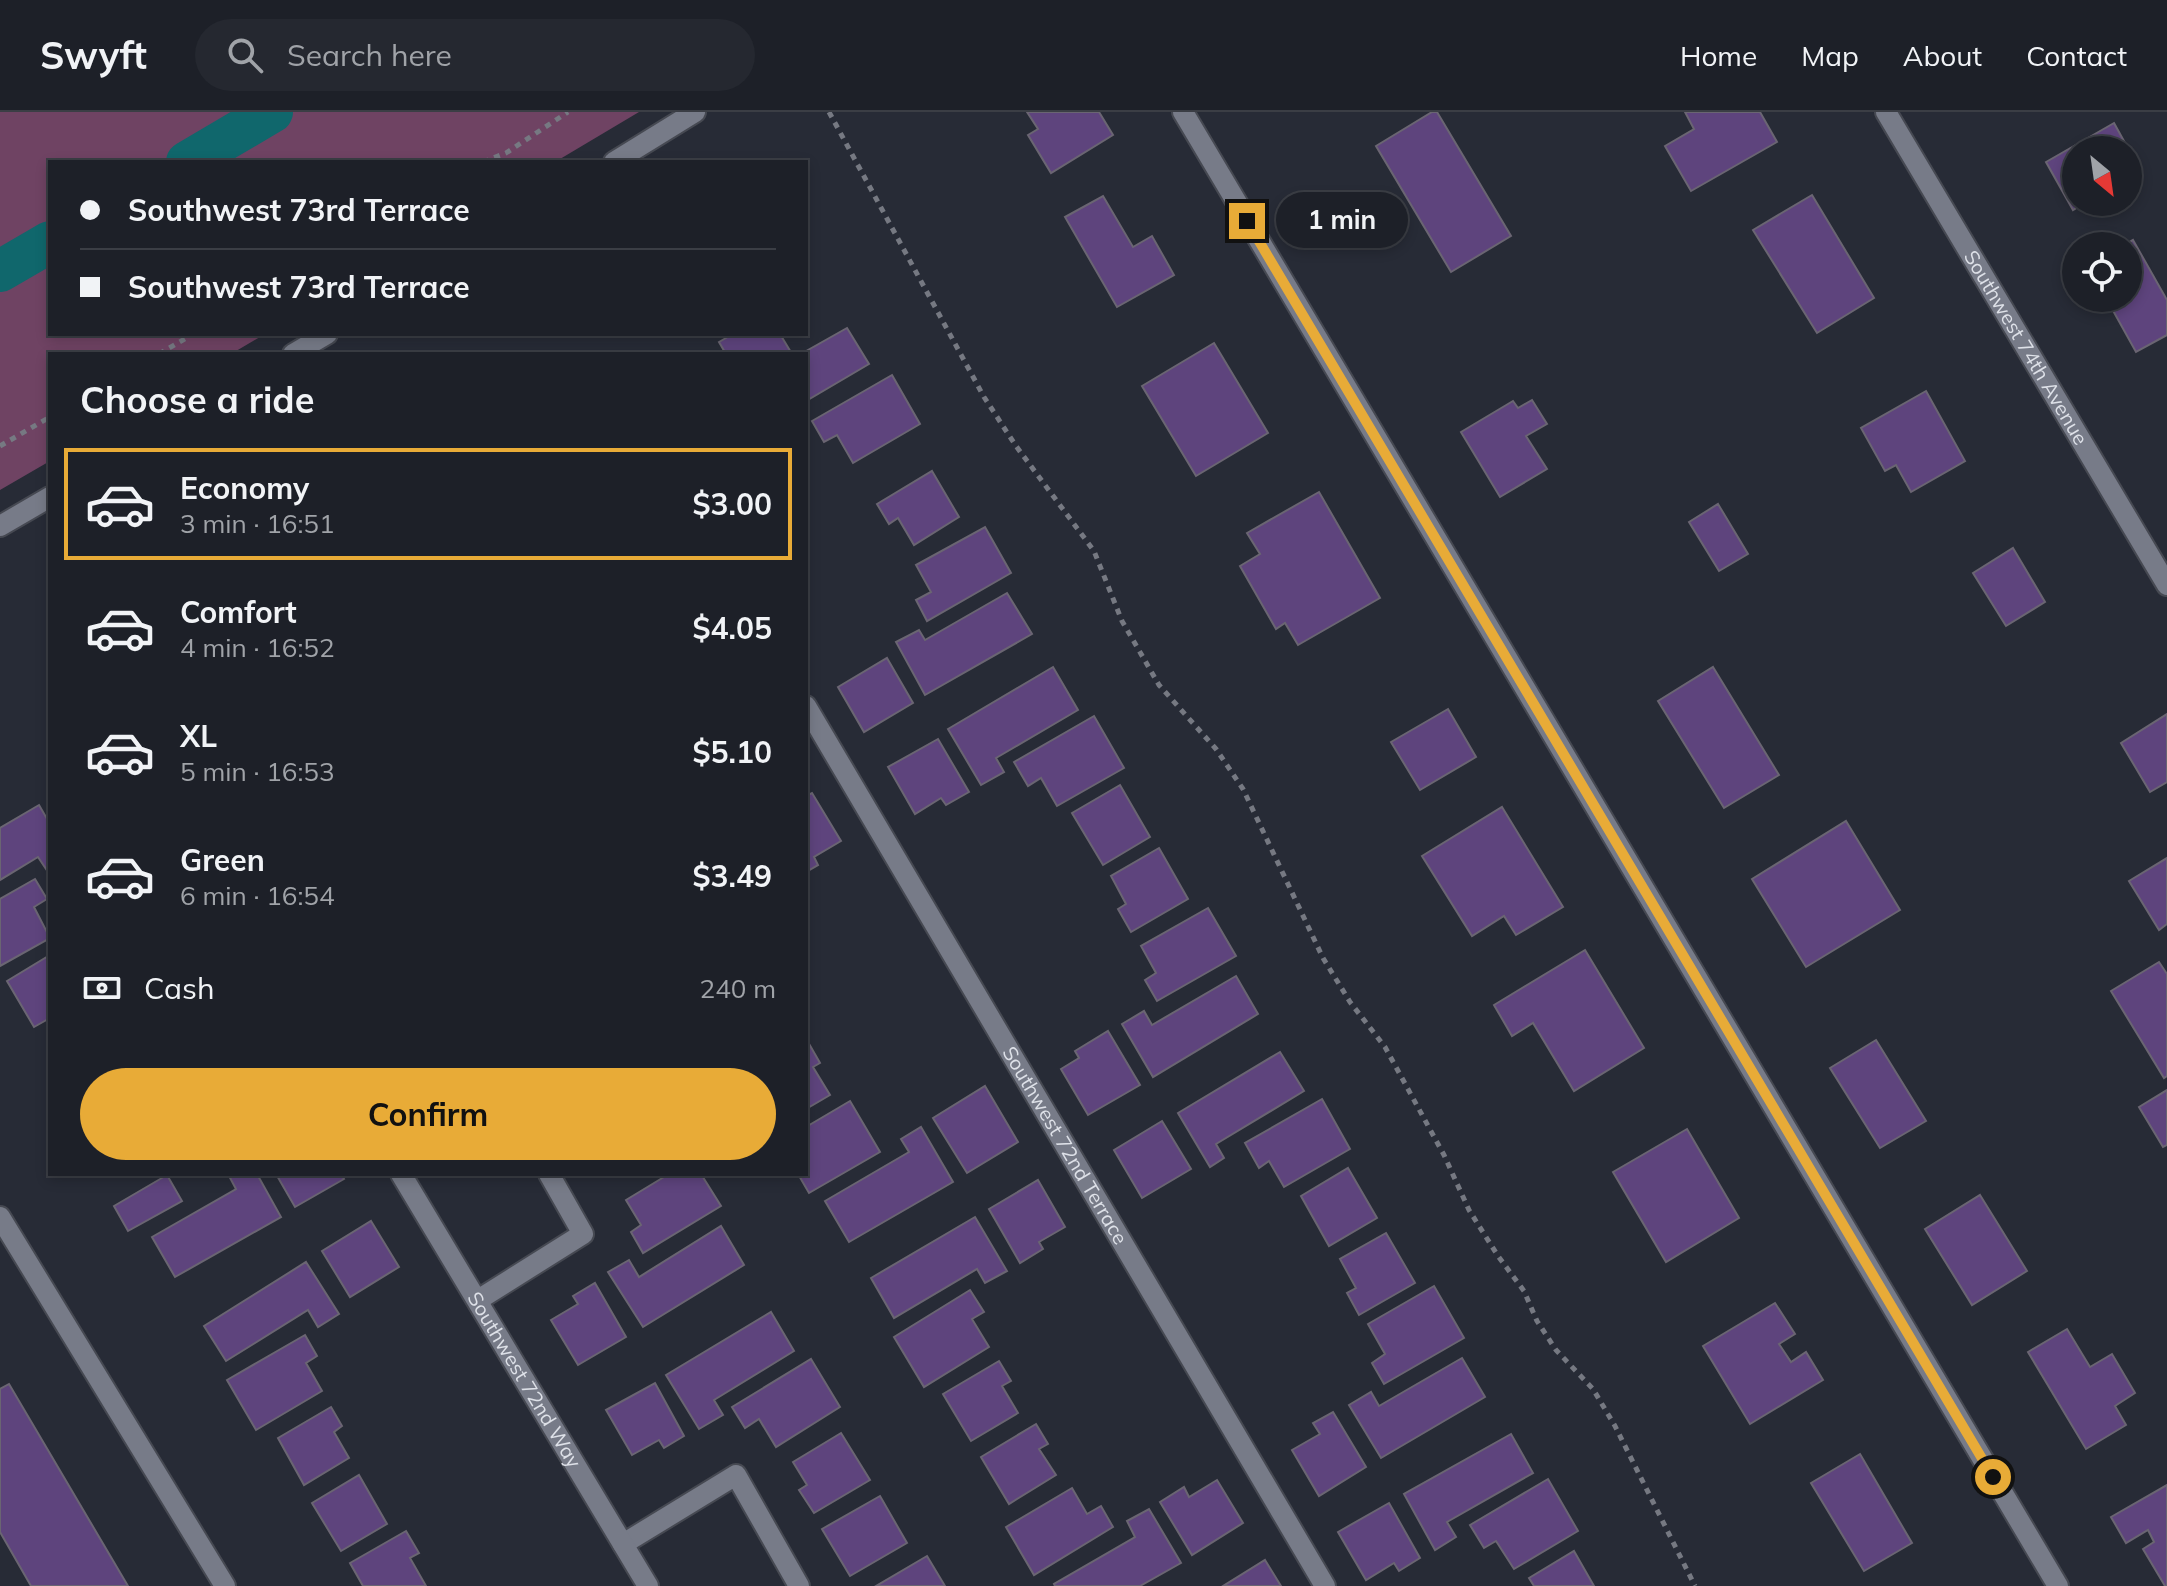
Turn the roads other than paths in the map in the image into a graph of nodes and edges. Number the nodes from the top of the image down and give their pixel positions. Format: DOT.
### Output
graph roads {
  1 [pos="695,112"];
  2 [pos="1183,112"];
  3 [pos="1886,112"];
  4 [pos="617,160"];
  5 [pos="324,336"];
  6 [pos="296,352"];
  7 [pos="48,498"];
  8 [pos="0,526"];
  9 [pos="2167,585"];
  10 [pos="808,709"];
  11 [pos="402,1176"];
  12 [pos="550,1176"];
  13 [pos="0,1217"];
  14 [pos="478,1300"];
  15 [pos="623,1544"];
  16 [pos="225,1586"];
  17 [pos="648,1586"];
  18 [pos="799,1586"];
  19 [pos="1325,1586"];
  20 [pos="2058,1586"];
  1 -- 4 [label="street"];
  2 -- 20 [label="street"];
  3 -- 9 [label="street, Southwest 74th Avenue"];
  5 -- 6 [label="street"];
  7 -- 8 [label="street"];
  10 -- 19 [label="street, Southwest 72nd Terrace"];
  11 -- 14 [label="street, Southwest 72nd Way"];
  12 -- 14 [label="street"];
  13 -- 16 [label="street"];
  14 -- 15 [label="street, Southwest 72nd Way"];
  15 -- 17 [label="street, Southwest 72nd Way"];
  15 -- 18 [label="street"];
}
